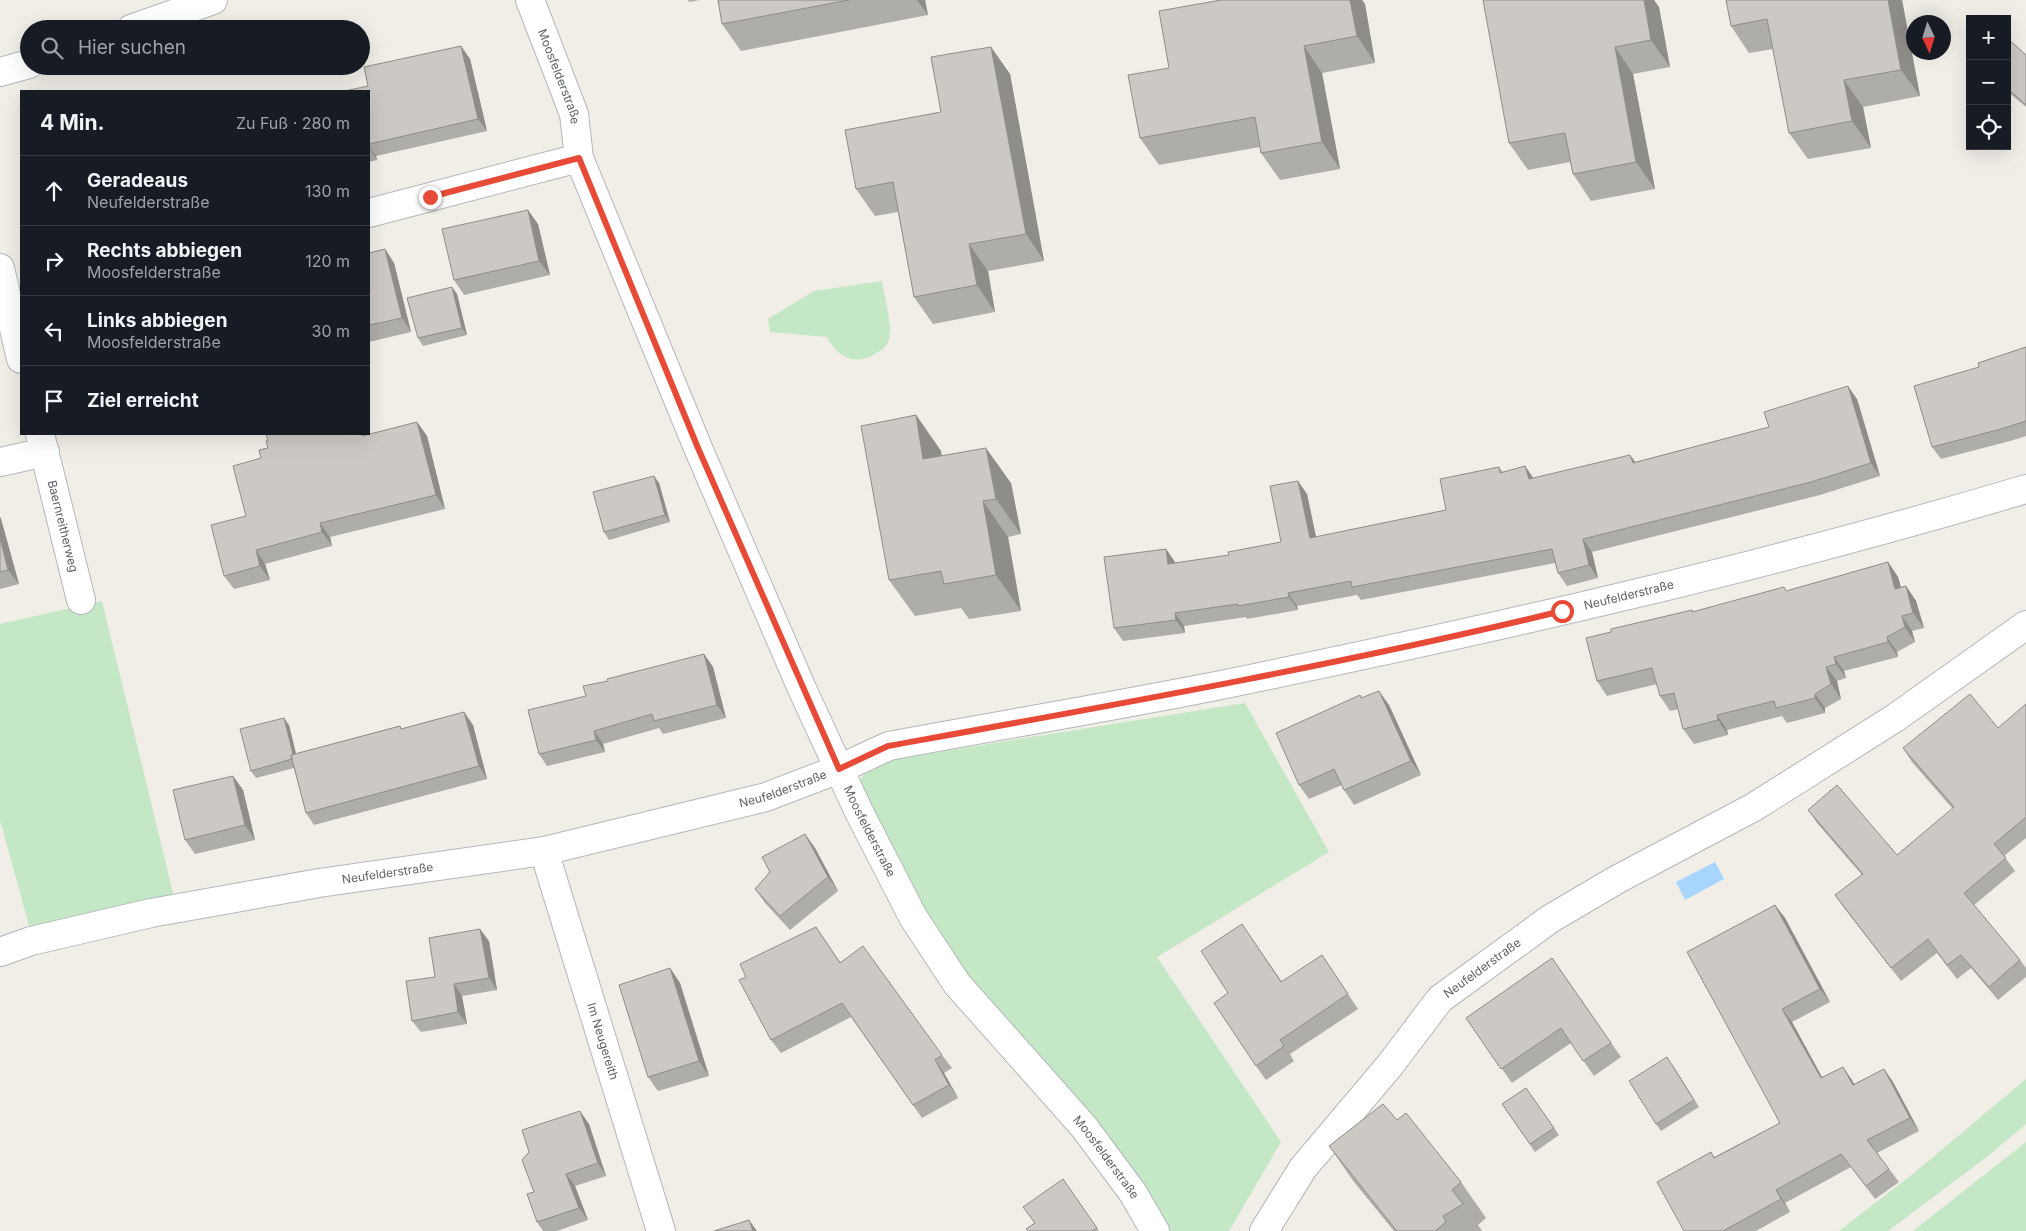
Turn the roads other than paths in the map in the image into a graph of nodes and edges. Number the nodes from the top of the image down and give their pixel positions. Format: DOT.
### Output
graph roads {
  1 [pos="213,0"];
  2 [pos="530,0"];
  3 [pos="156,20"];
  4 [pos="20,66"];
  5 [pos="0,72"];
  6 [pos="579,158"];
  7 [pos="370,213"];
  8 [pos="0,268"];
  9 [pos="15,307"];
  10 [pos="20,350"];
  11 [pos="42,443"];
  12 [pos="0,462"];
  13 [pos="2026,489"];
  14 [pos="81,600"];
  15 [pos="2026,625"];
  16 [pos="839,769"];
  17 [pos="544,852"];
  18 [pos="0,952"];
  19 [pos="661,1231"];
  20 [pos="1155,1231"];
  21 [pos="1264,1231"];
  1 -- 3 [label="street"];
  2 -- 6 [label="street, Moosfelderstraße"];
  4 -- 5 [label="street"];
  6 -- 7 [label="street"];
  6 -- 16 [label="street, Moosfelderstraße"];
  8 -- 9 [label="street"];
  9 -- 10 [label="street"];
  11 -- 12 [label="street, Baernreitherweg"];
  11 -- 14 [label="street, Baernreitherweg"];
  13 -- 16 [label="street, Neufelderstraße"];
  15 -- 21 [label="street, Neufelderstraße"];
  16 -- 17 [label="street, Neufelderstraße"];
  16 -- 20 [label="street, Moosfelderstraße"];
  17 -- 18 [label="street, Neufelderstraße"];
  17 -- 19 [label="street, Im Neugereith"];
}
